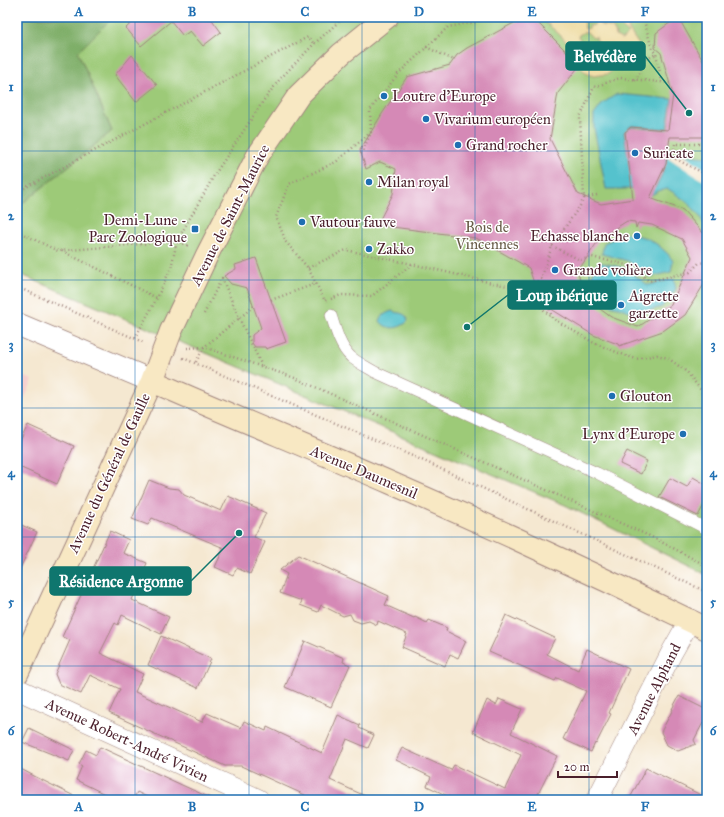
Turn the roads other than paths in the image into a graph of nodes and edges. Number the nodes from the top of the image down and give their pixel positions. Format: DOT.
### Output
graph roads {
  1 [pos="387,17"];
  2 [pos="331,315"];
  3 [pos="17,324"];
  4 [pos="152,381"];
  5 [pos="707,529"];
  6 [pos="698,625"];
  7 [pos="17,674"];
  8 [pos="17,689"];
  9 [pos="259,800"];
  10 [pos="597,800"];
  1 -- 4 [label="main road, Avenue de Saint-Maurice"];
  2 -- 5 [label="lane"];
  3 -- 4 [label="street, Avenue Daumesnil"];
  4 -- 6 [label="main road, Avenue Daumesnil"];
  4 -- 7 [label="main road, Avenue du Général de Gaulle"];
  6 -- 10 [label="street, Avenue Alphand"];
  8 -- 9 [label="street, Avenue Robert-André Vivien"];
}
